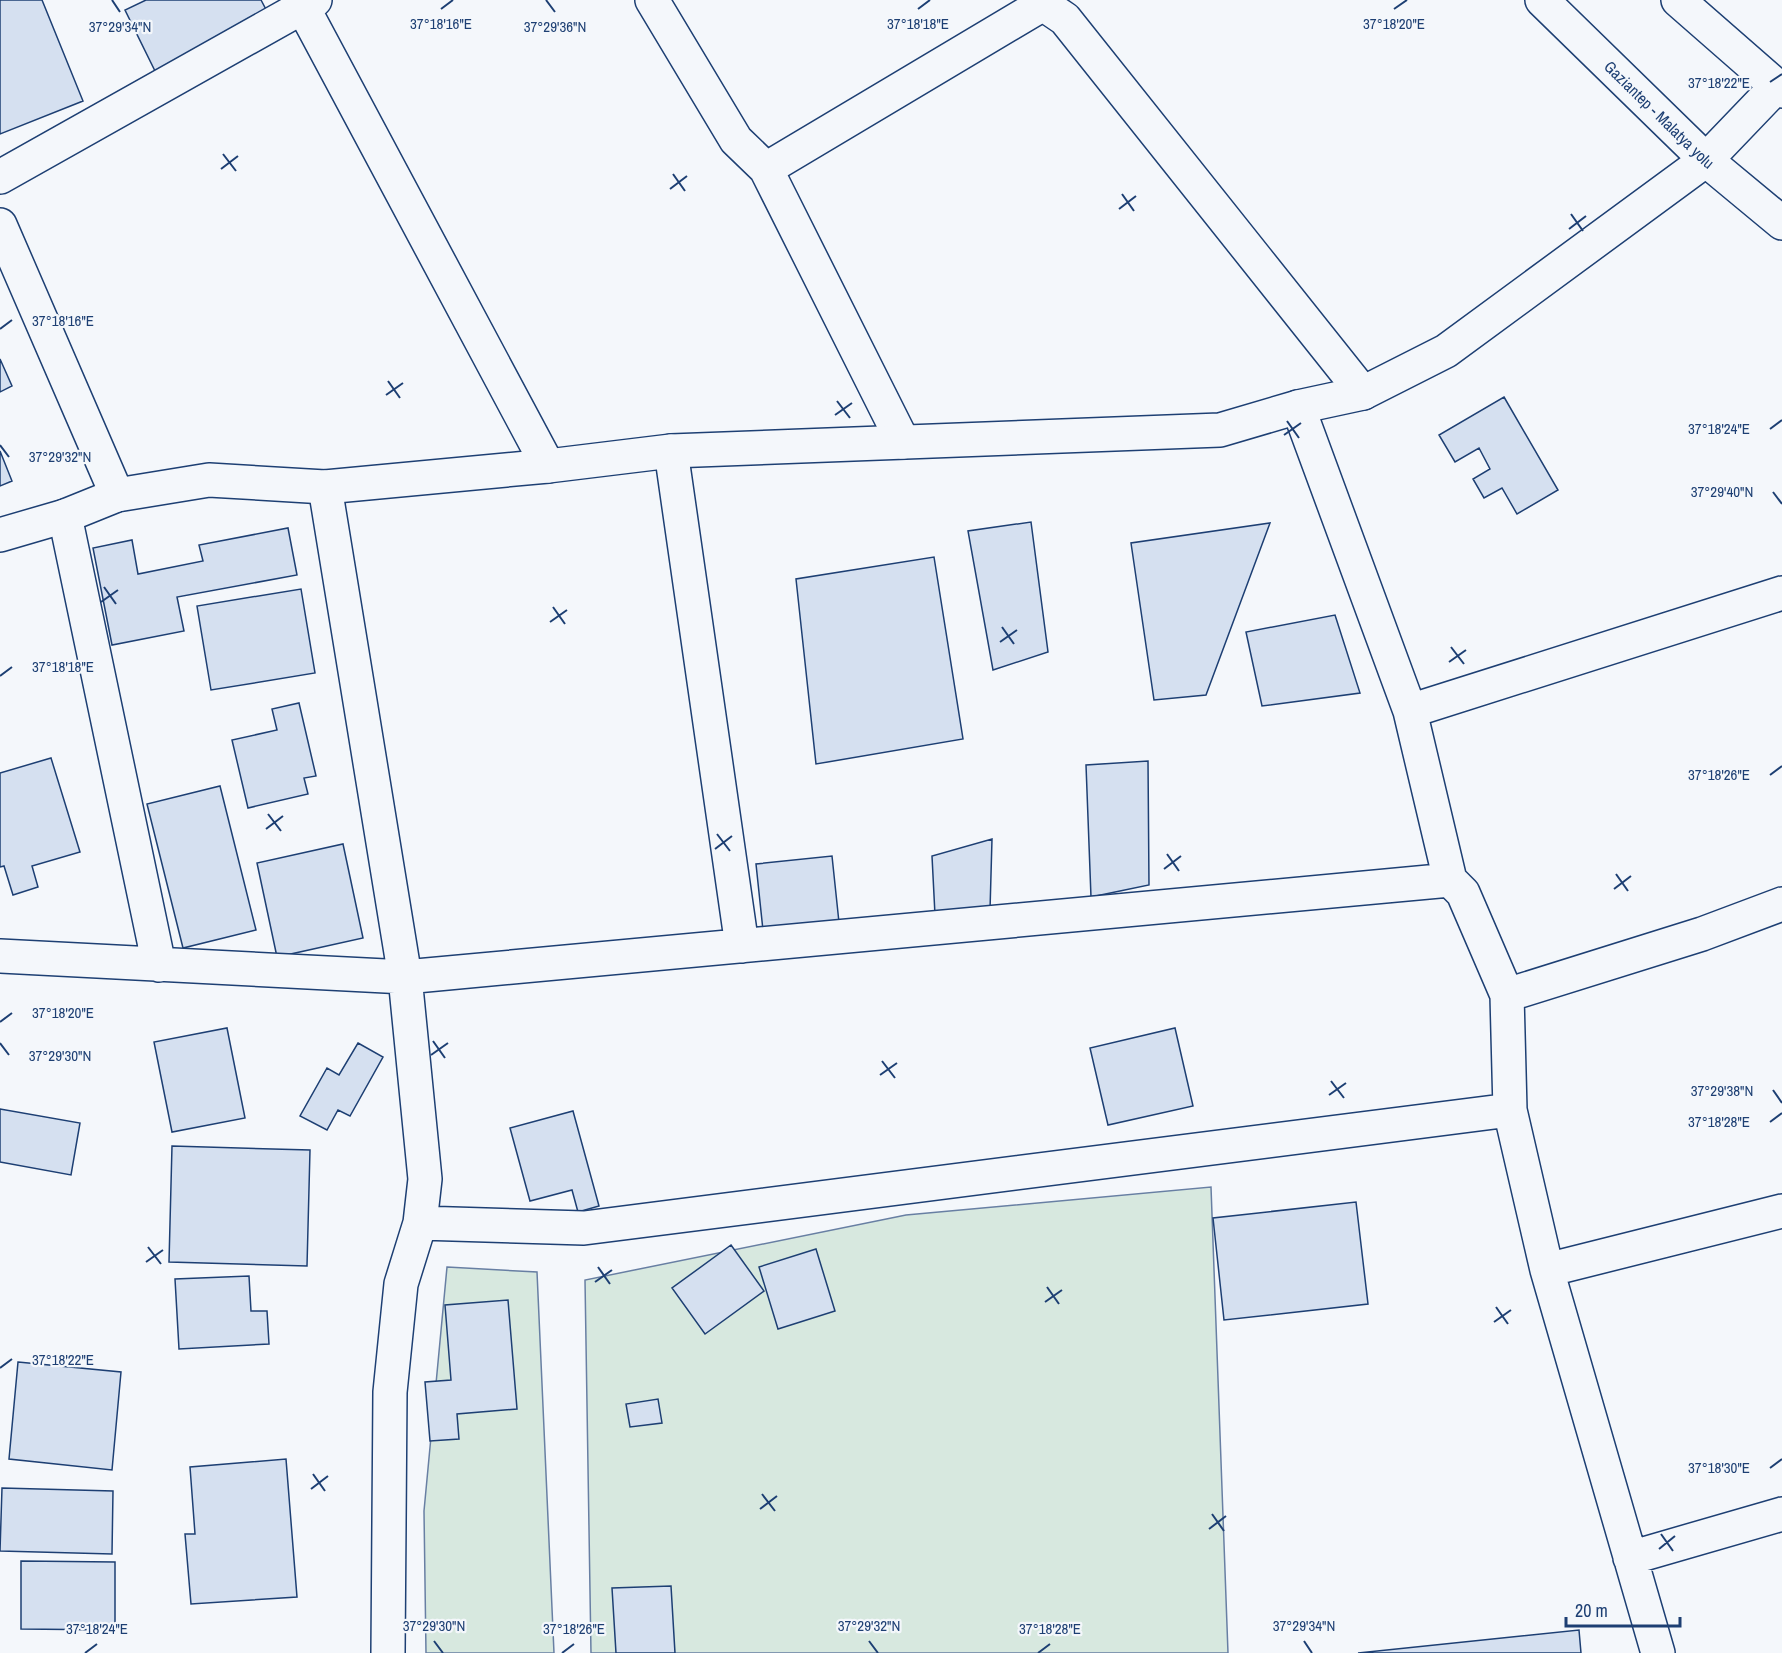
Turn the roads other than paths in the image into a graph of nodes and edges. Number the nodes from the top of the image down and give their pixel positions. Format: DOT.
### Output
graph roads {
  1 [pos="652,0"];
  2 [pos="1542,0"];
  3 [pos="1678,0"];
  4 [pos="306,2"];
  5 [pos="1042,2"];
  6 [pos="1779,88"];
  7 [pos="1706,160"];
  8 [pos="766,169"];
  9 [pos="0,177"];
  10 [pos="1782,223"];
  11 [pos="0,225"];
  12 [pos="1363,393"];
  13 [pos="1298,407"];
  14 [pos="903,442"];
  15 [pos="670,452"];
  16 [pos="548,466"];
  17 [pos="325,487"];
  18 [pos="117,495"];
  19 [pos="65,516"];
  20 [pos="0,535"];
  21 [pos="1782,593"];
  22 [pos="1410,711"];
  23 [pos="1450,880"];
  24 [pos="1782,904"];
  25 [pos="742,946"];
  26 [pos="0,956"];
  27 [pos="159,964"];
  28 [pos="405,977"];
  29 [pos="1507,995"];
  30 [pos="1510,1110"];
  31 [pos="1782,1211"];
  32 [pos="420,1223"];
  33 [pos="1547,1270"];
  34 [pos="1782,1514"];
  35 [pos="1630,1558"];
  36 [pos="388,1653"];
  37 [pos="1658,1653"];
  1 -- 8 [label="main road"];
  2 -- 7 [label="main road, Gaziantep - Malatya yolu"];
  3 -- 6 [label="main road"];
  4 -- 9 [label="main road"];
  4 -- 16 [label="main road"];
  5 -- 8 [label="main road"];
  5 -- 12 [label="main road"];
  6 -- 7 [label="main road"];
  7 -- 10 [label="main road, Gaziantep - Malatya yolu"];
  7 -- 12 [label="main road"];
  8 -- 14 [label="main road"];
  11 -- 18 [label="main road"];
  12 -- 13 [label="main road"];
  13 -- 14 [label="main road"];
  13 -- 22 [label="main road"];
  14 -- 15 [label="main road"];
  15 -- 16 [label="main road"];
  15 -- 25 [label="main road"];
  16 -- 17 [label="main road"];
  17 -- 18 [label="main road"];
  17 -- 28 [label="main road"];
  18 -- 19 [label="main road"];
  19 -- 20 [label="main road"];
  19 -- 27 [label="main road"];
  21 -- 22 [label="main road"];
  22 -- 23 [label="main road"];
  23 -- 25 [label="main road"];
  23 -- 29 [label="main road"];
  24 -- 29 [label="main road"];
  25 -- 28 [label="main road"];
  26 -- 27 [label="main road"];
  27 -- 28 [label="main road"];
  28 -- 32 [label="main road"];
  29 -- 30 [label="main road"];
  30 -- 32 [label="main road"];
  30 -- 33 [label="main road"];
  31 -- 33 [label="main road"];
  32 -- 36 [label="main road"];
  33 -- 35 [label="main road"];
  34 -- 35 [label="main road"];
  35 -- 37 [label="main road"];
}
